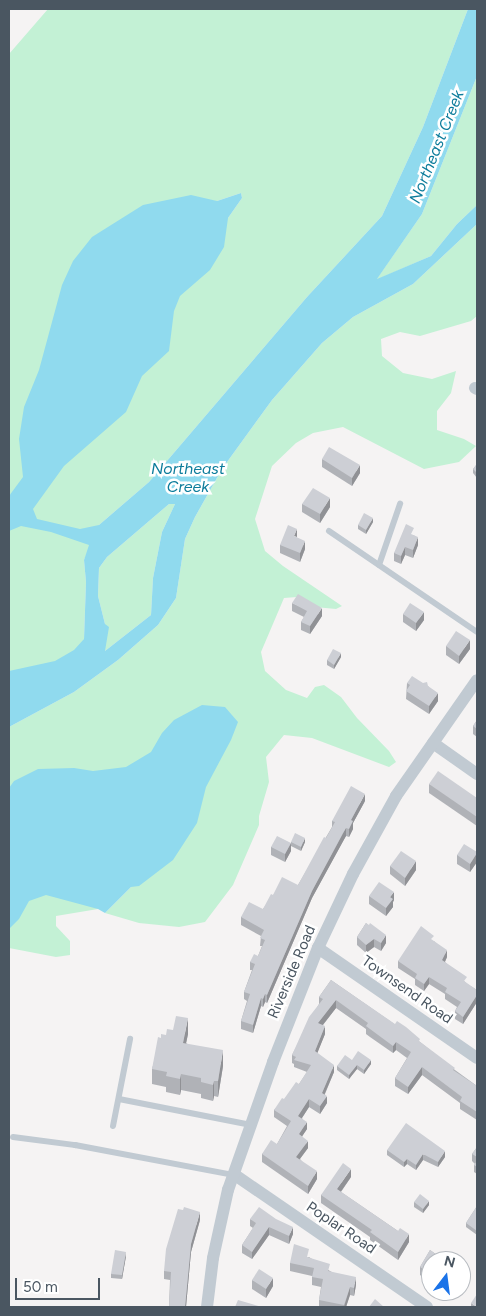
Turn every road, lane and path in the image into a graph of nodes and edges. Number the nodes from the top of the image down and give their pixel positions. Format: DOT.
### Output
graph roads {
  1 [pos="400,504"];
  2 [pos="329,531"];
  3 [pos="379,565"];
  4 [pos="477,632"];
  5 [pos="477,680"];
  6 [pos="434,744"];
  7 [pos="477,774"];
  8 [pos="318,948"];
  9 [pos="130,1039"];
  10 [pos="477,1058"];
  11 [pos="119,1099"];
  12 [pos="252,1125"];
  13 [pos="113,1126"];
  14 [pos="14,1137"];
  15 [pos="235,1175"];
  16 [pos="207,1307"];
  17 [pos="427,1307"];
  1 -- 3 [label="lane"];
  2 -- 3 [label="lane"];
  3 -- 4 [label="lane"];
  5 -- 6 [label="street, Riverside Road"];
  6 -- 7 [label="street"];
  6 -- 8 [label="street, Riverside Road"];
  8 -- 10 [label="street, Townsend Road"];
  8 -- 12 [label="street, Riverside Road"];
  9 -- 11 [label="lane"];
  11 -- 12 [label="lane"];
  11 -- 13 [label="lane"];
  12 -- 15 [label="street, Riverside Road"];
  14 -- 15 [label="lane"];
  15 -- 16 [label="street, Riverside Road"];
  15 -- 17 [label="street, Poplar Road"];
}
